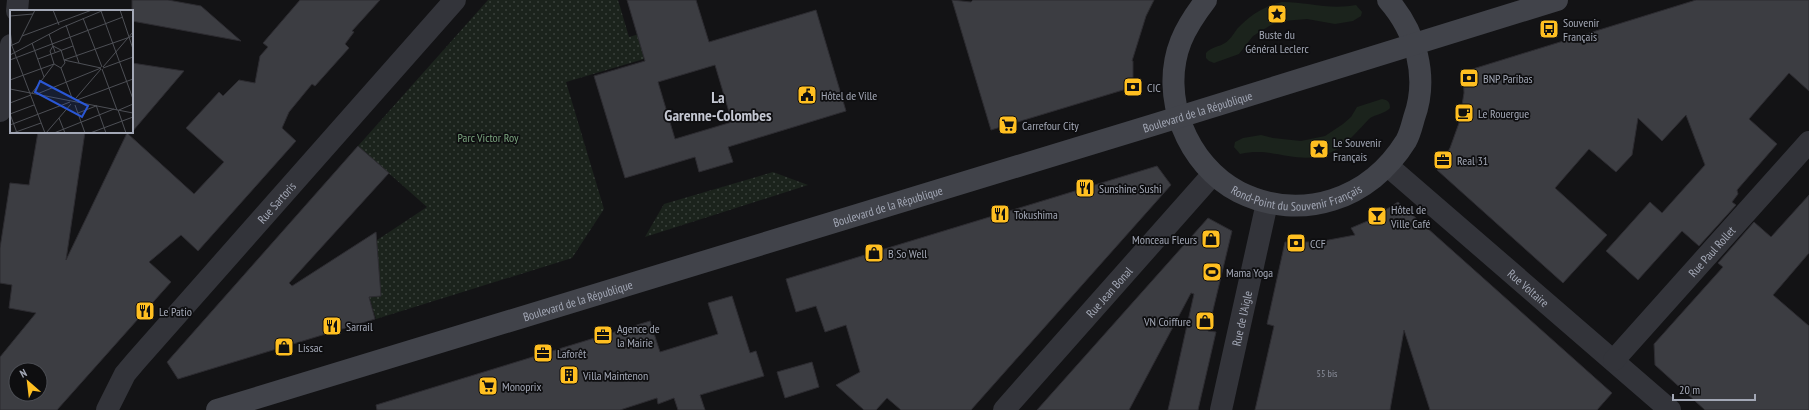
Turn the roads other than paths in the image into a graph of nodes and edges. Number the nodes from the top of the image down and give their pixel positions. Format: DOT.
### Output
graph roads {
  1 [pos="18,0"];
  2 [pos="455,0"];
  3 [pos="1206,0"];
  4 [pos="1388,0"];
  5 [pos="1557,0"];
  6 [pos="17,10"];
  7 [pos="1414,44"];
  8 [pos="10,51"];
  9 [pos="0,111"];
  10 [pos="1178,118"];
  11 [pos="1809,142"];
  12 [pos="1388,166"];
  13 [pos="1213,174"];
  14 [pos="1267,202"];
  15 [pos="1614,360"];
  16 [pos="108,410"];
  17 [pos="217,410"];
  18 [pos="1004,410"];
  19 [pos="1221,410"];
  20 [pos="1670,410"];
  1 -- 6 [label="street"];
  2 -- 16 [label="street, Rue Sartoris"];
  3 -- 10 [label="main road, Rond-Point du Souvenir Français"];
  4 -- 7 [label="main road, Rond-Point du Souvenir Français"];
  5 -- 7 [label="main road, Boulevard de la République"];
  7 -- 10 [label="main road, Boulevard de la République"];
  7 -- 12 [label="main road, Rond-Point du Souvenir Français"];
  8 -- 9 [label="street"];
  10 -- 13 [label="main road, Rond-Point du Souvenir Français"];
  10 -- 17 [label="main road, Boulevard de la République"];
  11 -- 15 [label="street, Rue Paul Rollet"];
  12 -- 14 [label="main road, Rond-Point du Souvenir Français"];
  12 -- 15 [label="street, Rue Voltaire"];
  13 -- 14 [label="main road, Rond-Point du Souvenir Français"];
  13 -- 18 [label="street, Rue Jean Bonal"];
  14 -- 19 [label="street, Rue de l'Aigle"];
  15 -- 20 [label="street, Rue Voltaire"];
}
